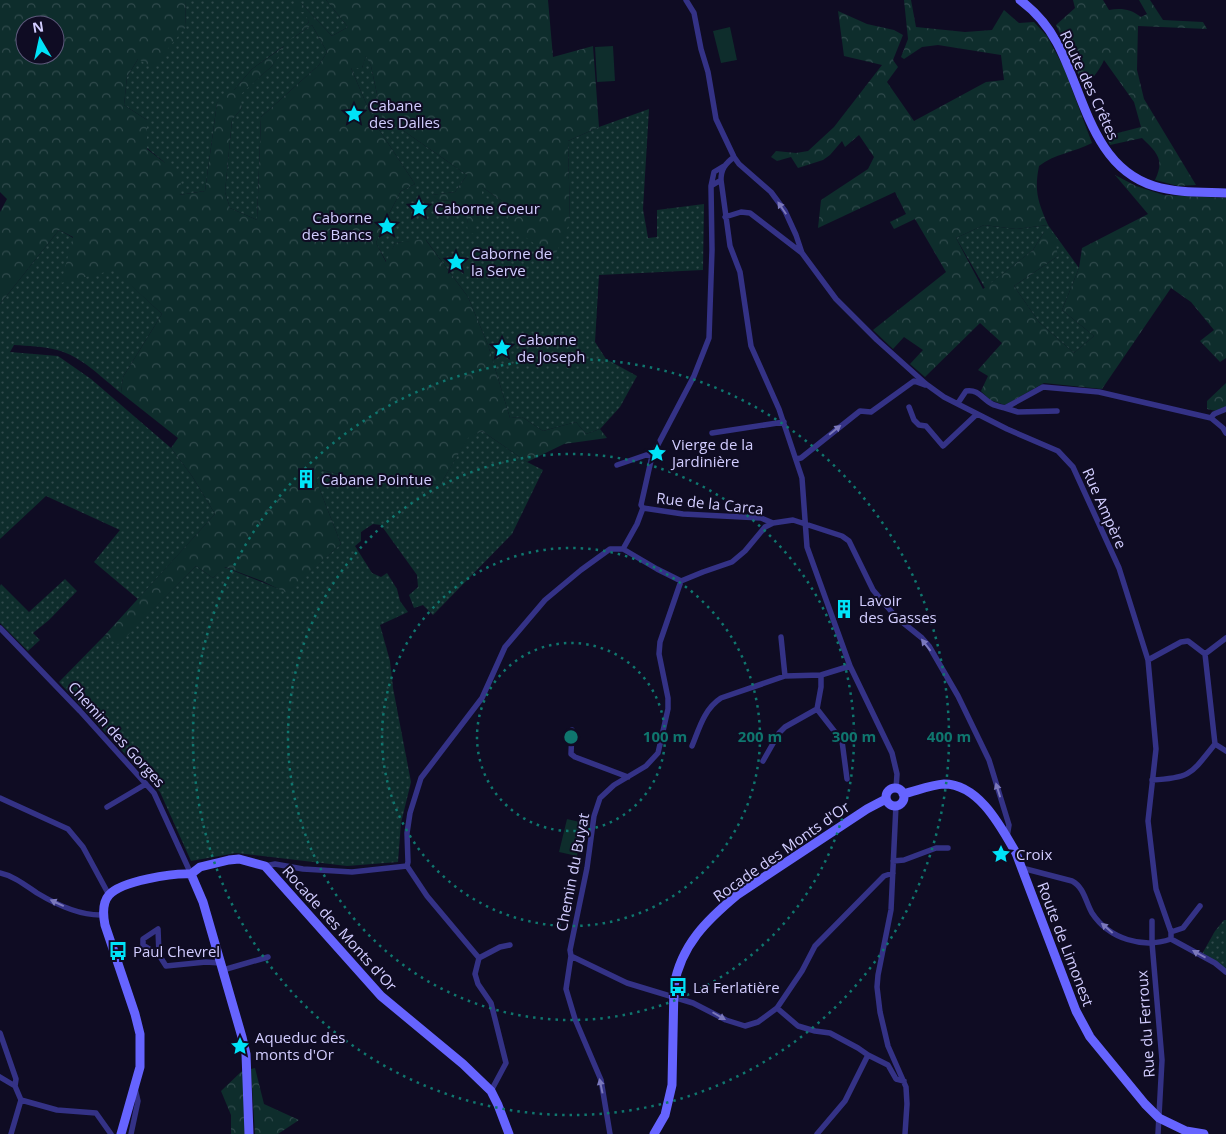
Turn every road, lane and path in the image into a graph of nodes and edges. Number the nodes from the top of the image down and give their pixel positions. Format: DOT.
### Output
graph roads {
  1 [pos="686,0"];
  2 [pos="1020,0"];
  3 [pos="734,157"];
  4 [pos="724,166"];
  5 [pos="720,180"];
  6 [pos="711,186"];
  7 [pos="1226,193"];
  8 [pos="725,217"];
  9 [pos="802,253"];
  10 [pos="926,384"];
  11 [pos="958,403"];
  12 [pos="909,407"];
  13 [pos="1005,408"];
  14 [pos="1226,409"];
  15 [pos="1056,412"];
  16 [pos="977,414"];
  17 [pos="1211,418"];
  18 [pos="784,422"];
  19 [pos="712,433"];
  20 [pos="1226,434"];
  21 [pos="652,456"];
  22 [pos="796,459"];
  23 [pos="617,465"];
  24 [pos="643,508"];
  25 [pos="773,523"];
  26 [pos="805,523"];
  27 [pos="623,548"];
  28 [pos="681,581"];
  29 [pos="0,628"];
  30 [pos="781,637"];
  31 [pos="1226,638"];
  32 [pos="1205,654"];
  33 [pos="1148,660"];
  34 [pos="850,666"];
  35 [pos="821,675"];
  36 [pos="785,676"];
  37 [pos="817,709"];
  38 [pos="572,730"];
  39 [pos="1215,744"];
  40 [pos="692,746"];
  41 [pos="1226,751"];
  42 [pos="763,761"];
  43 [pos="628,777"];
  44 [pos="847,779"];
  45 [pos="1152,780"];
  46 [pos="146,784"];
  47 [pos="899,791"];
  48 [pos="0,798"];
  49 [pos="886,799"];
  50 [pos="896,806"];
  51 [pos="107,807"];
  52 [pos="1006,836"];
  53 [pos="948,848"];
  54 [pos="894,861"];
  55 [pos="265,866"];
  56 [pos="406,866"];
  57 [pos="1022,868"];
  58 [pos="0,873"];
  59 [pos="893,873"];
  60 [pos="191,874"];
  61 [pos="108,895"];
  62 [pos="1200,906"];
  63 [pos="103,915"];
  64 [pos="1152,921"];
  65 [pos="1171,932"];
  66 [pos="1171,939"];
  67 [pos="1152,943"];
  68 [pos="510,945"];
  69 [pos="218,952"];
  70 [pos="159,955"];
  71 [pos="571,956"];
  72 [pos="268,957"];
  73 [pos="479,958"];
  74 [pos="206,962"];
  75 [pos="222,966"];
  76 [pos="1226,972"];
  77 [pos="674,998"];
  78 [pos="777,1008"];
  79 [pos="0,1033"];
  80 [pos="868,1055"];
  81 [pos="0,1077"];
  82 [pos="904,1081"];
  83 [pos="15,1086"];
  84 [pos="135,1086"];
  85 [pos="491,1091"];
  86 [pos="22,1100"];
  87 [pos="1159,1118"];
  88 [pos="11,1134"];
  89 [pos="111,1134"];
  90 [pos="121,1134"];
  91 [pos="131,1134"];
  92 [pos="249,1134"];
  93 [pos="509,1134"];
  94 [pos="610,1134"];
  95 [pos="654,1134"];
  96 [pos="817,1134"];
  97 [pos="905,1134"];
  98 [pos="1158,1134"];
  99 [pos="1204,1134"];
  1 -- 3 [label="street, Rue Ampère"];
  2 -- 7 [label="street, Route des Crêtes"];
  3 -- 4 [label="street"];
  9 -- 3 [label="street, Rue Ampère, one-way"];
  4 -- 5 [label="street"];
  4 -- 6 [label="street"];
  5 -- 6 [label="street"];
  5 -- 8 [label="street"];
  6 -- 21 [label="street"];
  8 -- 9 [label="street"];
  8 -- 18 [label="street"];
  9 -- 10 [label="street, Rue Ampère"];
  10 -- 11 [label="street, Rue Ampère"];
  22 -- 10 [label="street, one-way"];
  11 -- 13 [label="street"];
  11 -- 16 [label="street, Rue Ampère"];
  12 -- 16 [label="street"];
  13 -- 15 [label="street"];
  13 -- 17 [label="street"];
  14 -- 17 [label="street"];
  16 -- 33 [label="street, Rue Ampère"];
  17 -- 20 [label="street"];
  18 -- 19 [label="street"];
  18 -- 22 [label="street"];
  21 -- 23 [label="street"];
  21 -- 24 [label="street"];
  22 -- 26 [label="street"];
  24 -- 25 [label="street, Rue de la Carca"];
  24 -- 27 [label="street"];
  25 -- 26 [label="street, Rue de la Carca"];
  25 -- 28 [label="street"];
  26 -- 34 [label="street"];
  52 -- 26 [label="street, Rue de la Carca, one-way"];
  27 -- 28 [label="street"];
  27 -- 56 [label="street"];
  28 -- 43 [label="street, Chemin du Buyat"];
  29 -- 46 [label="street, Chemin des Gorges"];
  30 -- 36 [label="street"];
  31 -- 32 [label="street"];
  32 -- 33 [label="street"];
  32 -- 39 [label="street"];
  33 -- 45 [label="street, Rue Ampère"];
  34 -- 35 [label="street"];
  34 -- 47 [label="street"];
  35 -- 36 [label="street"];
  35 -- 37 [label="street"];
  36 -- 40 [label="street"];
  37 -- 42 [label="street"];
  37 -- 44 [label="street"];
  38 -- 43 [label="street"];
  39 -- 41 [label="street"];
  39 -- 45 [label="street"];
  43 -- 71 [label="street, Chemin du Buyat"];
  45 -- 65 [label="street, Rue Ampère"];
  46 -- 51 [label="street"];
  46 -- 60 [label="street, Chemin des Gorges"];
  47 -- 49 [label="street"];
  47 -- 50 [label="street"];
  47 -- 52 [label="street, Route de Limonest"];
  48 -- 61 [label="street"];
  49 -- 50 [label="street"];
  49 -- 77 [label="street, Rocade des Monts d'Or"];
  50 -- 54 [label="street"];
  52 -- 57 [label="street, Route de Limonest"];
  53 -- 54 [label="street"];
  54 -- 59 [label="street"];
  55 -- 56 [label="street"];
  55 -- 60 [label="street, Rocade des Monts d'Or"];
  55 -- 85 [label="street, Rocade des Monts d'Or"];
  56 -- 73 [label="street"];
  67 -- 57 [label="street, one-way"];
  57 -- 87 [label="street, Route de Limonest"];
  63 -- 58 [label="street, one-way"];
  59 -- 78 [label="street"];
  59 -- 82 [label="street"];
  60 -- 61 [label="street, Rocade des Monts d'Or"];
  60 -- 69 [label="street"];
  61 -- 63 [label="street"];
  62 -- 65 [label="street"];
  63 -- 84 [label="street"];
  64 -- 67 [label="street, Rue du Ferroux"];
  65 -- 66 [label="street, Rue Ampère"];
  66 -- 67 [label="street"];
  76 -- 66 [label="street, one-way"];
  67 -- 87 [label="street, Rue du Ferroux"];
  68 -- 73 [label="street"];
  69 -- 74 [label="street"];
  69 -- 75 [label="street"];
  70 -- 74 [label="street"];
  71 -- 77 [label="street"];
  94 -- 71 [label="street, Chemin du Buyat, one-way"];
  72 -- 75 [label="street"];
  73 -- 85 [label="street"];
  74 -- 75 [label="street"];
  75 -- 92 [label="street"];
  77 -- 78 [label="street, one-way"];
  77 -- 95 [label="street, Rocade des Monts d'Or"];
  78 -- 80 [label="street"];
  79 -- 83 [label="street"];
  80 -- 82 [label="street"];
  80 -- 96 [label="street"];
  81 -- 83 [label="street"];
  82 -- 97 [label="street"];
  83 -- 86 [label="street"];
  84 -- 90 [label="street"];
  84 -- 91 [label="street"];
  85 -- 93 [label="street, Rocade des Monts d'Or"];
  86 -- 88 [label="street"];
  86 -- 89 [label="street"];
  87 -- 98 [label="street, Rue du Ferroux"];
  87 -- 99 [label="street, Route de Limonest"];
}
